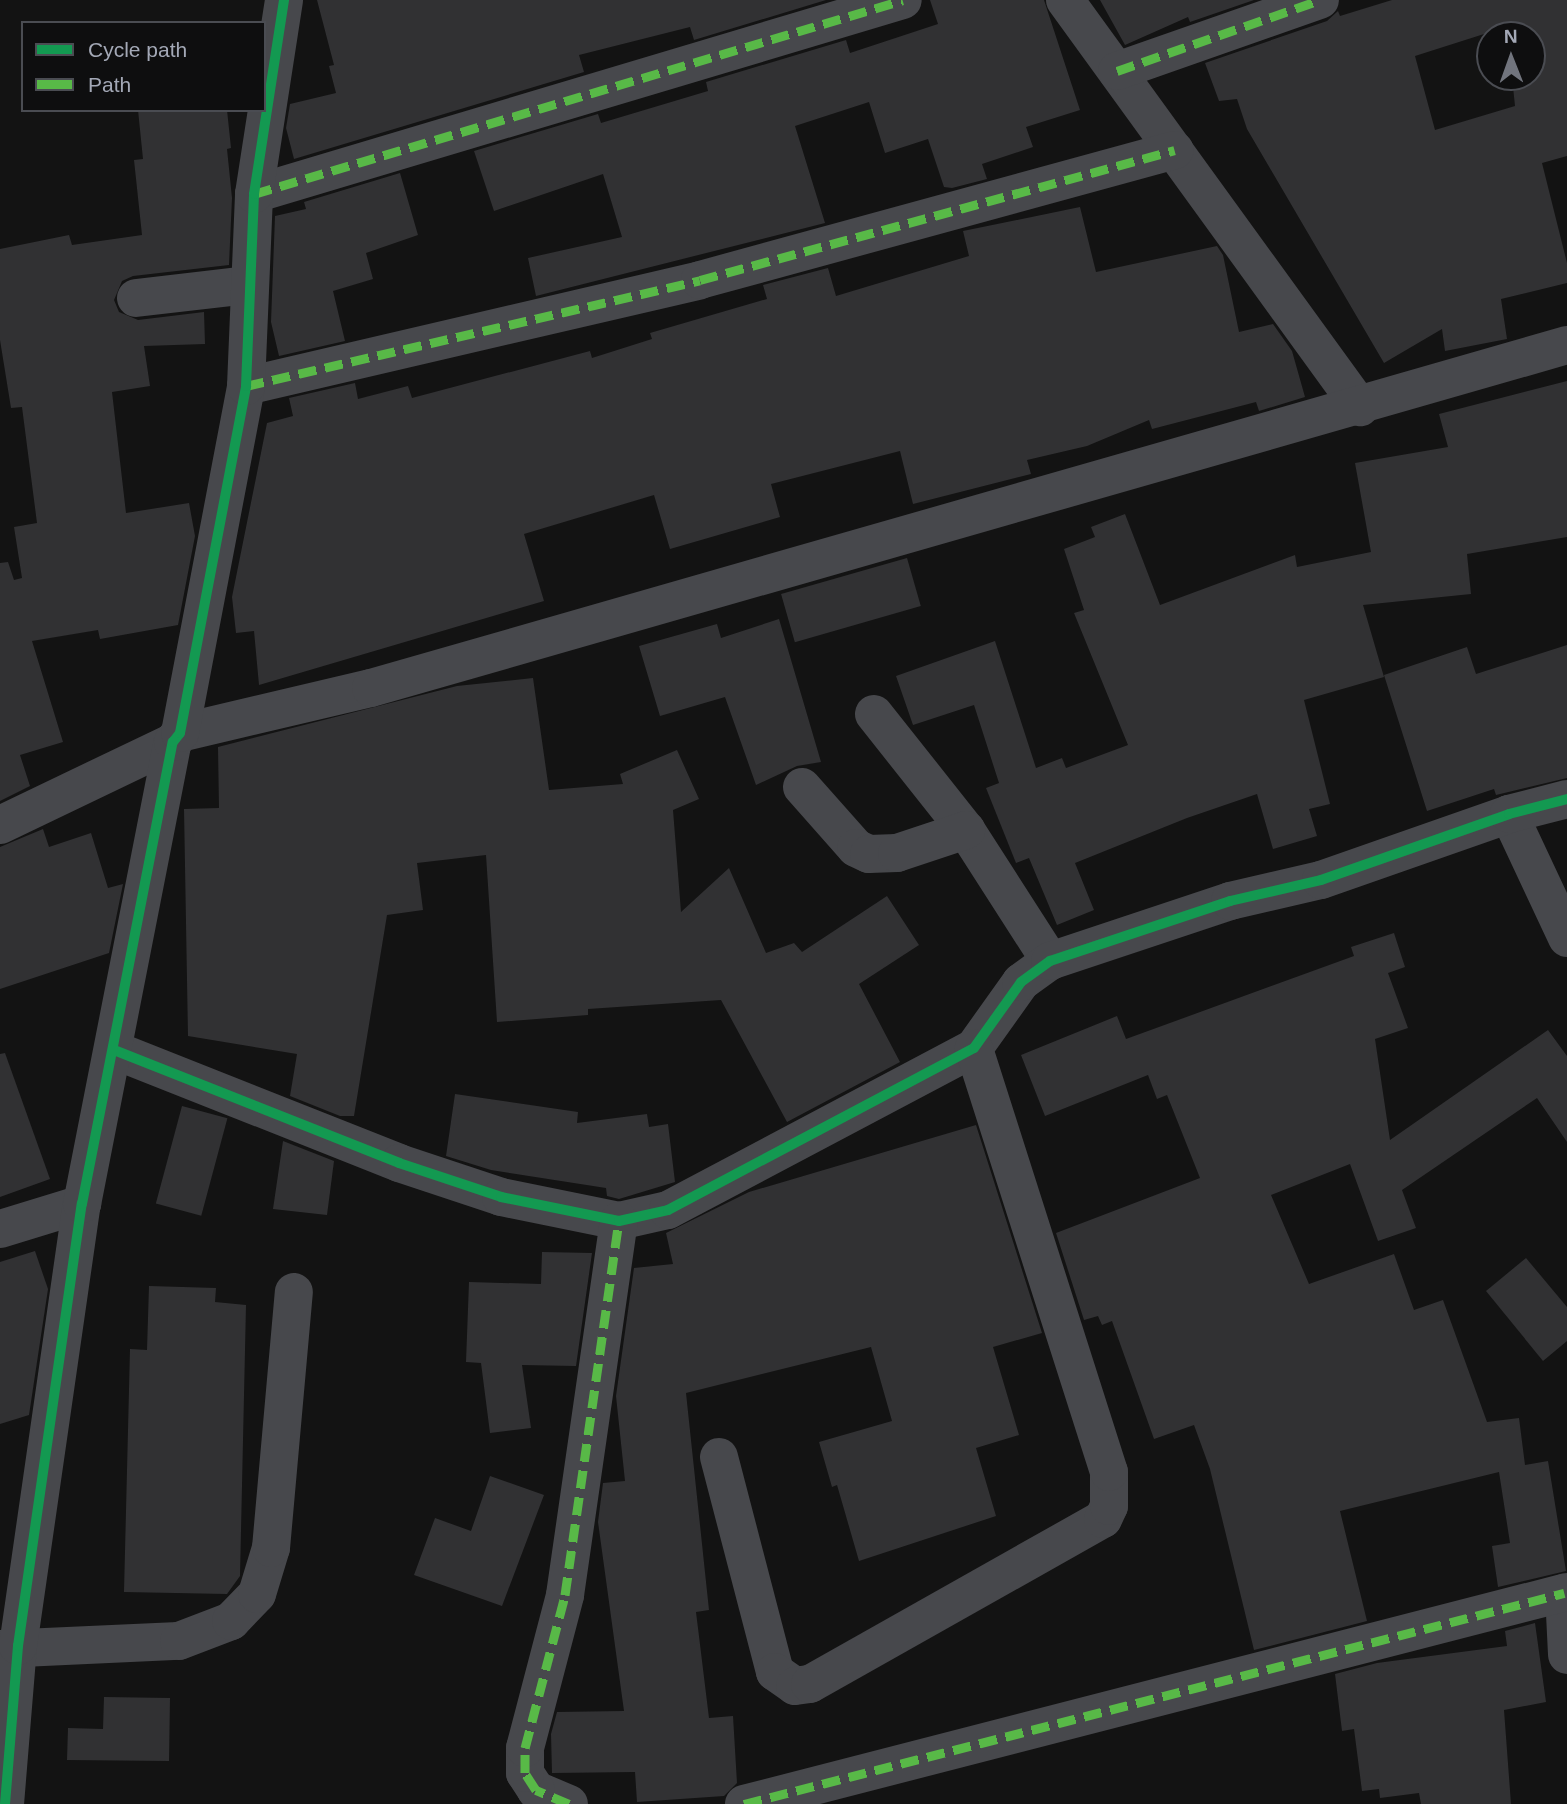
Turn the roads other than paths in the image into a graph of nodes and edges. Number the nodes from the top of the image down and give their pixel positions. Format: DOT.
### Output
graph roads {
  1 [pos="284,0"];
  2 [pos="904,0"];
  3 [pos="1065,0"];
  4 [pos="1320,0"];
  5 [pos="1117,71"];
  6 [pos="1175,150"];
  7 [pos="254,194"];
  8 [pos="249,285"];
  9 [pos="136,299"];
  10 [pos="1567,345"];
  11 [pos="246,386"];
  12 [pos="1360,407"];
  13 [pos="874,714"];
  14 [pos="177,738"];
  15 [pos="802,787"];
  16 [pos="1567,800"];
  17 [pos="1509,814"];
  18 [pos="0,825"];
  19 [pos="966,830"];
  20 [pos="1567,938"];
  21 [pos="1050,961"];
  22 [pos="974,1048"];
  23 [pos="114,1050"];
  24 [pos="82,1204"];
  25 [pos="619,1221"];
  26 [pos="0,1229"];
  27 [pos="294,1292"];
  28 [pos="719,1457"];
  29 [pos="1566,1592"];
  30 [pos="9,1648"];
  31 [pos="1567,1655"];
  32 [pos="758,1803"];
  33 [pos="5,1804"];
  34 [pos="569,1804"];
  1 -- 7 [label="street"];
  2 -- 7 [label="street"];
  3 -- 5 [label="street"];
  4 -- 5 [label="street"];
  5 -- 6 [label="street"];
  6 -- 11 [label="street"];
  6 -- 12 [label="street"];
  7 -- 8 [label="street"];
  8 -- 9 [label="street"];
  8 -- 11 [label="street"];
  10 -- 12 [label="street"];
  11 -- 14 [label="street"];
  12 -- 14 [label="street"];
  13 -- 19 [label="street"];
  14 -- 18 [label="street"];
  14 -- 23 [label="street"];
  15 -- 19 [label="street"];
  16 -- 17 [label="street"];
  17 -- 20 [label="street"];
  17 -- 21 [label="street"];
  19 -- 21 [label="street"];
  21 -- 22 [label="street"];
  22 -- 25 [label="street"];
  22 -- 28 [label="street"];
  23 -- 24 [label="street"];
  23 -- 25 [label="street"];
  24 -- 26 [label="street"];
  24 -- 30 [label="street"];
  25 -- 34 [label="street"];
  27 -- 30 [label="street"];
  29 -- 31 [label="street"];
  29 -- 32 [label="street"];
  30 -- 33 [label="street"];
}
